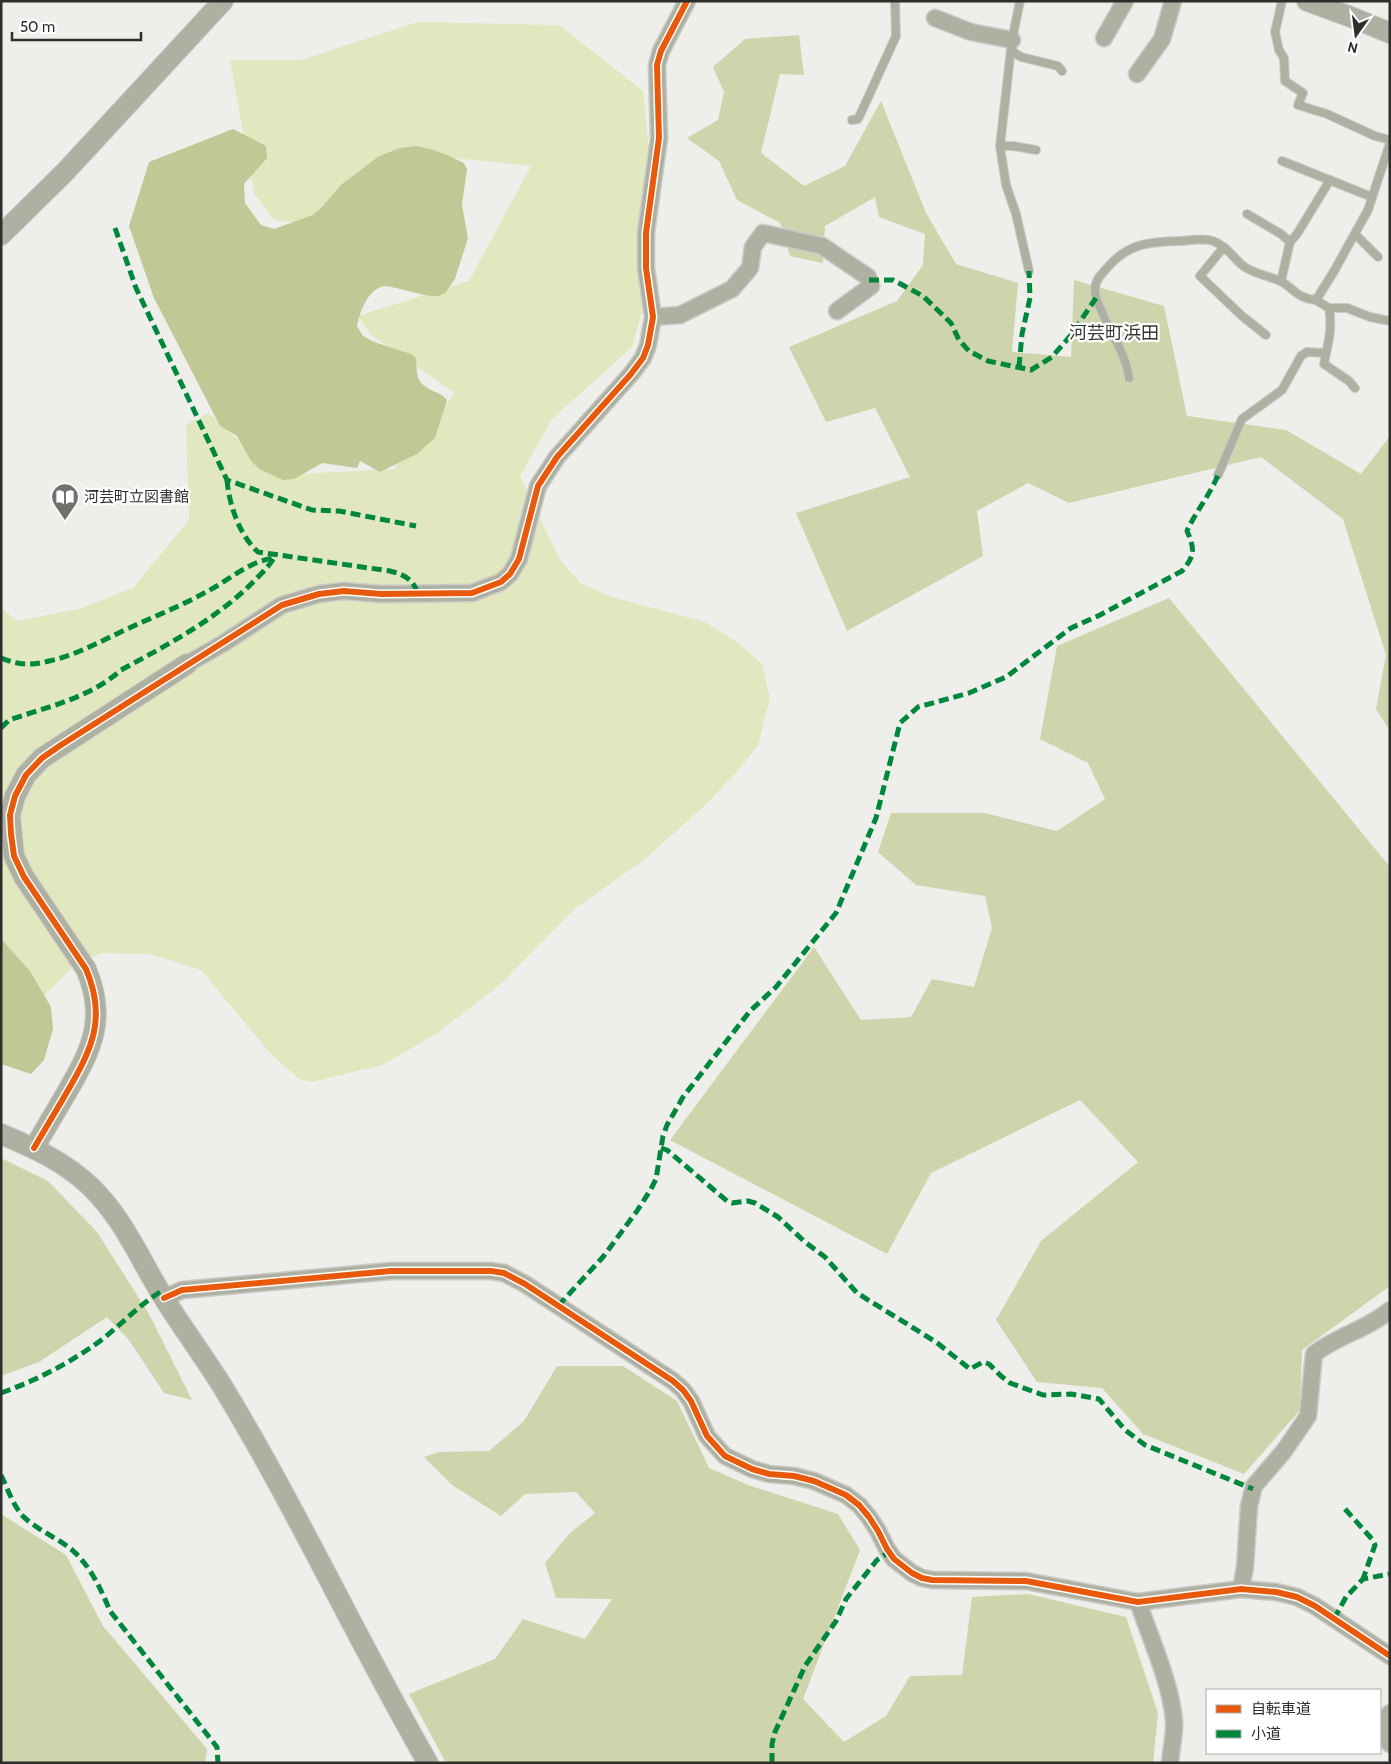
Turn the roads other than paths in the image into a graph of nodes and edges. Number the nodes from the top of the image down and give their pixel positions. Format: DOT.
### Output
graph roads {
  1 [pos="223,1"];
  2 [pos="687,1"];
  3 [pos="895,1"];
  4 [pos="1020,1"];
  5 [pos="1124,1"];
  6 [pos="1173,1"];
  7 [pos="1282,1"];
  8 [pos="1306,1"];
  9 [pos="934,18"];
  10 [pos="1390,33"];
  11 [pos="1104,38"];
  12 [pos="1012,45"];
  13 [pos="1062,71"];
  14 [pos="1137,74"];
  15 [pos="852,120"];
  16 [pos="1390,142"];
  17 [pos="1000,146"];
  18 [pos="1036,150"];
  19 [pos="1282,161"];
  20 [pos="1330,180"];
  21 [pos="1372,197"];
  22 [pos="1248,214"];
  23 [pos="1355,234"];
  24 [pos="1,235"];
  25 [pos="1290,242"];
  26 [pos="1223,248"];
  27 [pos="1378,257"];
  28 [pos="1029,271"];
  29 [pos="1280,281"];
  30 [pos="1316,300"];
  31 [pos="1329,308"];
  32 [pos="838,311"];
  33 [pos="652,317"];
  34 [pos="1390,321"];
  35 [pos="1266,335"];
  36 [pos="1326,353"];
  37 [pos="1129,378"];
  38 [pos="1355,388"];
  39 [pos="1218,474"];
  40 [pos="187,664"];
  41 [pos="1,1134"];
  42 [pos="34,1148"];
  43 [pos="164,1298"];
  44 [pos="1390,1310"];
  45 [pos="1241,1589"];
  46 [pos="1138,1602"];
  47 [pos="1390,1656"];
  48 [pos="1390,1713"];
  49 [pos="1381,1726"];
  50 [pos="1381,1729"];
  51 [pos="1390,1744"];
  52 [pos="420,1760"];
  53 [pos="1170,1763"];
  1 -- 24 [label="street"];
  2 -- 33 [label="street"];
  3 -- 15 [label="lane"];
  4 -- 12 [label="lane"];
  5 -- 11 [label="street"];
  6 -- 14 [label="street"];
  7 -- 16 [label="lane"];
  8 -- 10 [label="street"];
  9 -- 12 [label="street"];
  12 -- 13 [label="lane"];
  12 -- 17 [label="lane"];
  16 -- 21 [label="lane"];
  17 -- 18 [label="lane"];
  17 -- 28 [label="lane"];
  19 -- 20 [label="lane"];
  20 -- 21 [label="lane"];
  20 -- 25 [label="lane"];
  21 -- 23 [label="lane"];
  22 -- 25 [label="lane"];
  23 -- 27 [label="lane"];
  23 -- 30 [label="lane"];
  25 -- 29 [label="lane"];
  26 -- 29 [label="lane"];
  26 -- 35 [label="lane"];
  26 -- 37 [label="lane"];
  29 -- 30 [label="lane"];
  30 -- 31 [label="lane"];
  31 -- 34 [label="lane"];
  31 -- 36 [label="lane"];
  32 -- 33 [label="street"];
  33 -- 40 [label="street"];
  36 -- 38 [label="lane"];
  36 -- 39 [label="lane"];
  40 -- 42 [label="street"];
  41 -- 42 [label="street"];
  42 -- 43 [label="street"];
  43 -- 46 [label="street"];
  43 -- 52 [label="street"];
  44 -- 45 [label="street"];
  45 -- 46 [label="street"];
  45 -- 47 [label="street"];
  46 -- 53 [label="street"];
  48 -- 49 [label="street"];
  50 -- 51 [label="street"];
}
